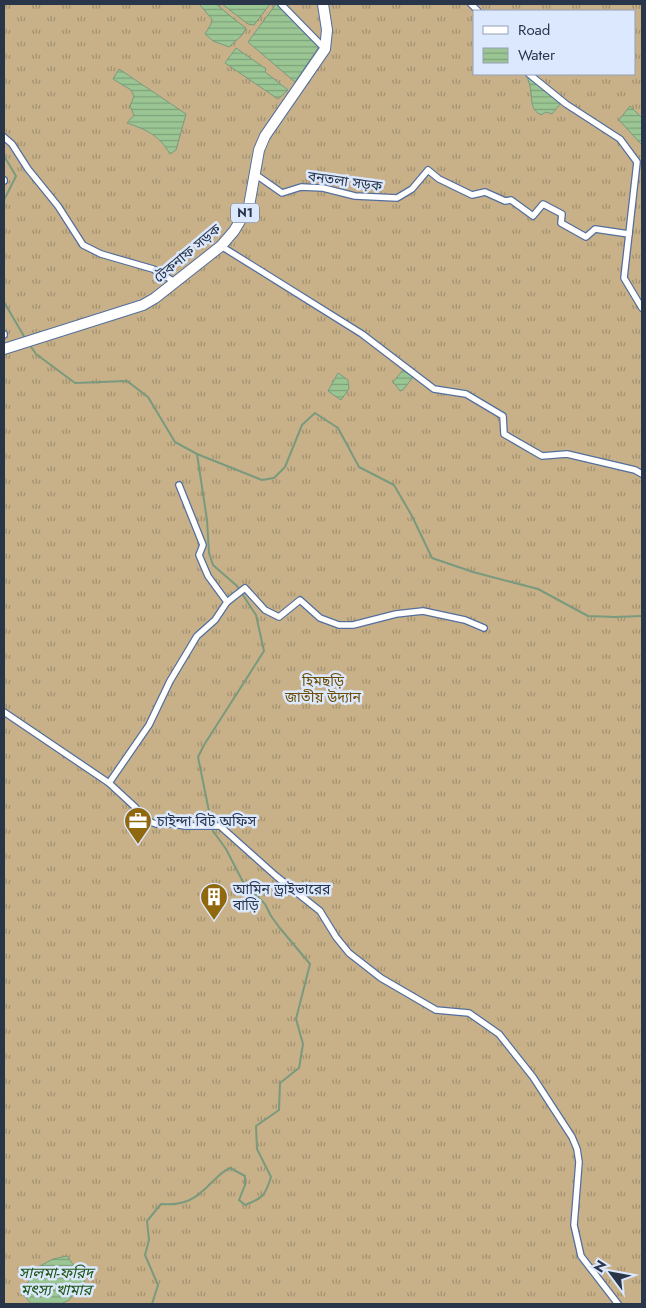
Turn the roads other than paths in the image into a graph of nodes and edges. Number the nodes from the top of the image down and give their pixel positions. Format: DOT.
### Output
graph roads {
  1 [pos="281,4"];
  2 [pos="323,4"];
  3 [pos="325,49"];
  4 [pos="529,75"];
  5 [pos="4,137"];
  6 [pos="255,174"];
  7 [pos="629,234"];
  8 [pos="221,246"];
  9 [pos="175,282"];
  10 [pos="642,308"];
  11 [pos="4,349"];
  12 [pos="642,474"];
  13 [pos="180,485"];
  14 [pos="227,602"];
  15 [pos="484,628"];
  16 [pos="4,712"];
  17 [pos="109,783"];
  18 [pos="618,1304"];
  1 -- 3 [label="street"];
  2 -- 3 [label="highway"];
  3 -- 6 [label="highway, টেকনাফ সড়ক / N1"];
  4 -- 7 [label="street"];
  5 -- 9 [label="street"];
  6 -- 7 [label="street, বনতলা সড়ক"];
  6 -- 8 [label="highway, টেকনাফ সড়ক / N1"];
  7 -- 10 [label="street"];
  8 -- 9 [label="highway, টেকনাফ সড়ক / N1"];
  8 -- 12 [label="street"];
  9 -- 11 [label="highway, টেকনাফ সড়ক / N1"];
  13 -- 14 [label="street"];
  14 -- 15 [label="street"];
  14 -- 17 [label="street"];
  16 -- 17 [label="street"];
  17 -- 18 [label="street"];
}
